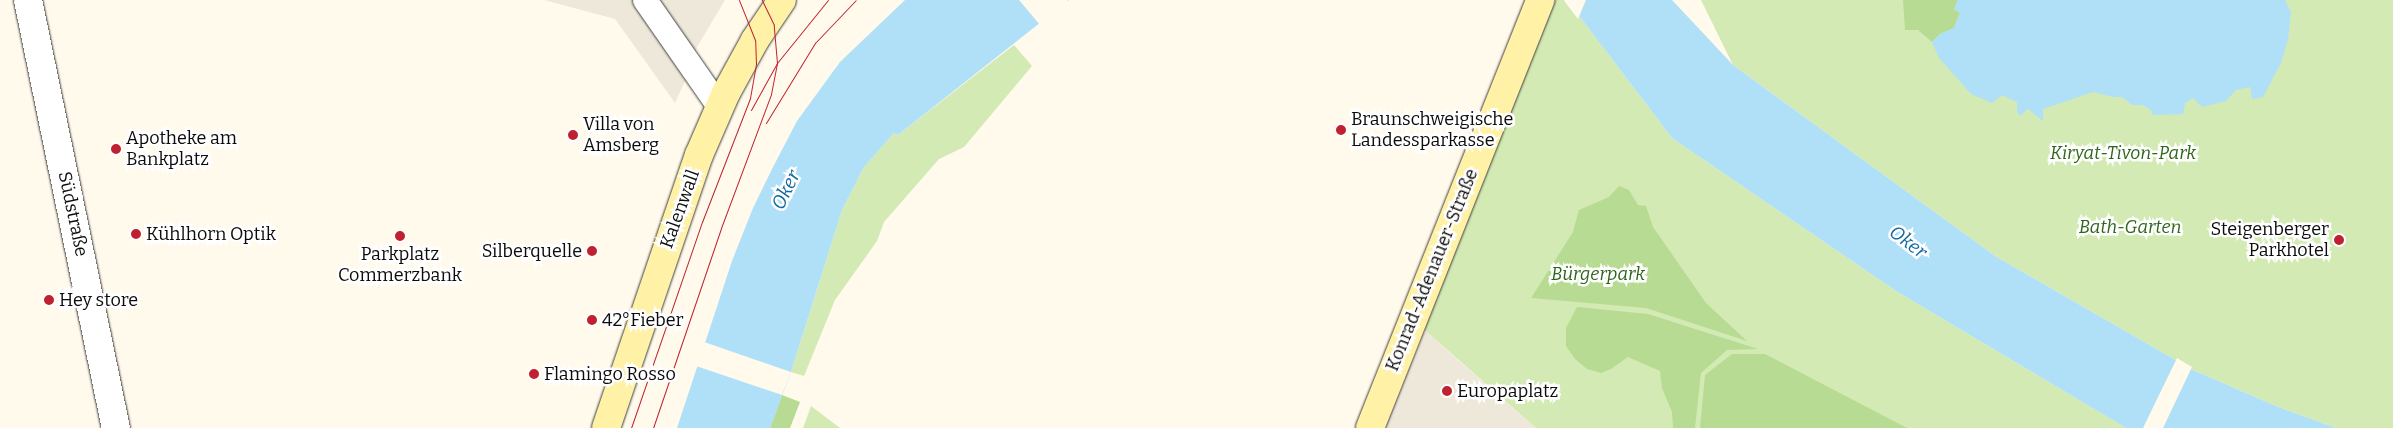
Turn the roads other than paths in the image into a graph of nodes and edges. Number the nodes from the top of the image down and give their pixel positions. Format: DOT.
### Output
graph roads {
  1 [pos="28,0"];
  2 [pos="645,0"];
  3 [pos="781,0"];
  4 [pos="1540,0"];
  5 [pos="720,108"];
  6 [pos="116,428"];
  7 [pos="606,428"];
  8 [pos="1370,428"];
  1 -- 6 [label="street, Südstraße"];
  2 -- 5 [label="street"];
  3 -- 5 [label="main road, Kalenwall"];
  4 -- 8 [label="main road, Konrad-Adenauer-Straße"];
  5 -- 7 [label="main road, Kalenwall"];
}
